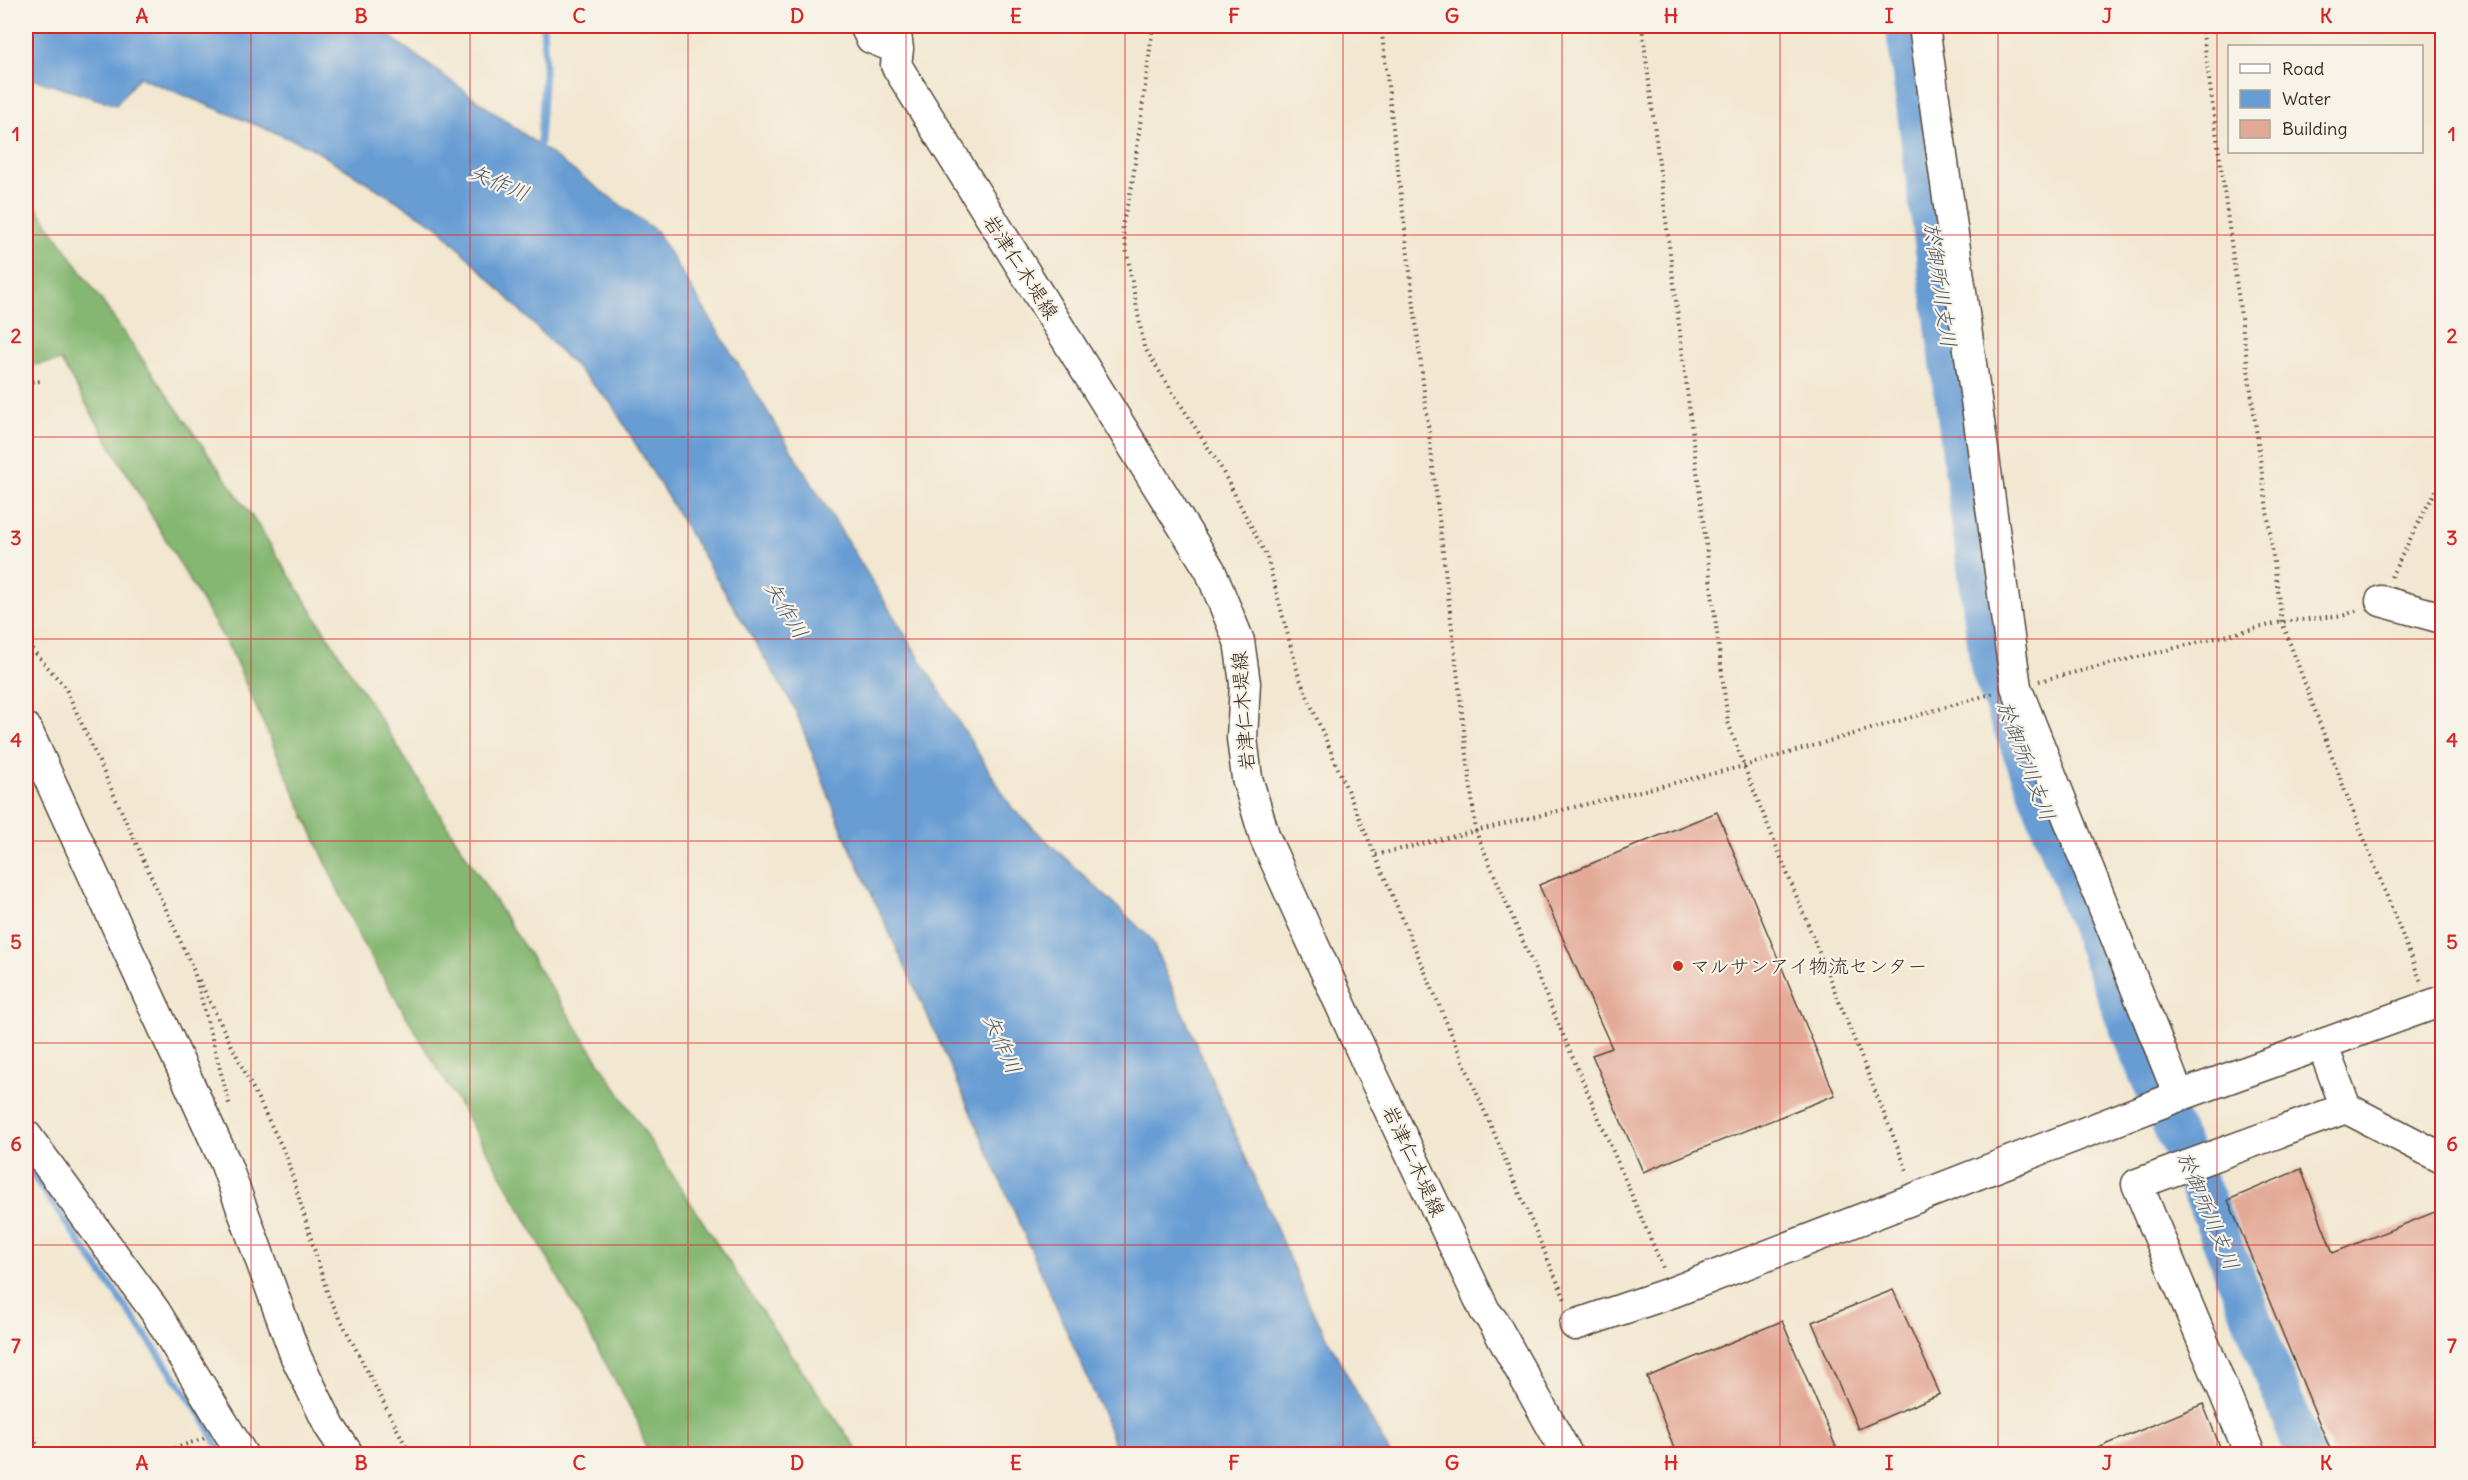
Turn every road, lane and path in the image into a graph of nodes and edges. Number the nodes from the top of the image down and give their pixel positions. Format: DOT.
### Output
graph roads {
  1 [pos="865,26"];
  2 [pos="1153,26"];
  3 [pos="1381,26"];
  4 [pos="1642,26"];
  5 [pos="1924,26"];
  6 [pos="2202,26"];
  7 [pos="896,37"];
  8 [pos="42,381"];
  9 [pos="26,382"];
  10 [pos="2442,481"];
  11 [pos="2380,601"];
  12 [pos="2442,618"];
  13 [pos="2282,622"];
  14 [pos="26,632"];
  15 [pos="2016,687"];
  16 [pos="26,728"];
  17 [pos="1744,766"];
  18 [pos="1476,832"];
  19 [pos="1376,855"];
  20 [pos="194,971"];
  21 [pos="2436,1003"];
  22 [pos="2322,1044"];
  23 [pos="2179,1096"];
  24 [pos="2346,1108"];
  25 [pos="232,1113"];
  26 [pos="26,1135"];
  27 [pos="2442,1158"];
  28 [pos="1918,1196"];
  29 [pos="1673,1292"];
  30 [pos="1575,1325"];
  31 [pos="26,1414"];
  32 [pos="235,1442"];
  33 [pos="40,1455"];
  34 [pos="158,1455"];
  35 [pos="348,1455"];
  36 [pos="410,1455"];
  37 [pos="1566,1455"];
  38 [pos="2250,1455"];
  1 -- 7 [label="street"];
  2 -- 19 [label="path"];
  3 -- 18 [label="path"];
  4 -- 17 [label="path"];
  5 -- 15 [label="street"];
  6 -- 13 [label="path"];
  7 -- 37 [label="street, 岩津仁木堤線"];
  8 -- 9 [label="path"];
  10 -- 11 [label="path"];
  11 -- 12 [label="street"];
  11 -- 13 [label="path"];
  13 -- 15 [label="path"];
  13 -- 21 [label="path"];
  14 -- 20 [label="path"];
  15 -- 17 [label="path"];
  15 -- 23 [label="street"];
  16 -- 35 [label="street"];
  17 -- 18 [label="path"];
  17 -- 28 [label="path"];
  18 -- 19 [label="path"];
  18 -- 29 [label="path"];
  19 -- 30 [label="path"];
  20 -- 25 [label="path"];
  20 -- 36 [label="path"];
  21 -- 22 [label="street"];
  22 -- 23 [label="street"];
  22 -- 24 [label="street"];
  23 -- 28 [label="street"];
  24 -- 27 [label="street"];
  24 -- 38 [label="street"];
  26 -- 32 [label="street"];
  28 -- 29 [label="street"];
  29 -- 30 [label="street"];
  31 -- 33 [label="path"];
  32 -- 34 [label="path"];
}
